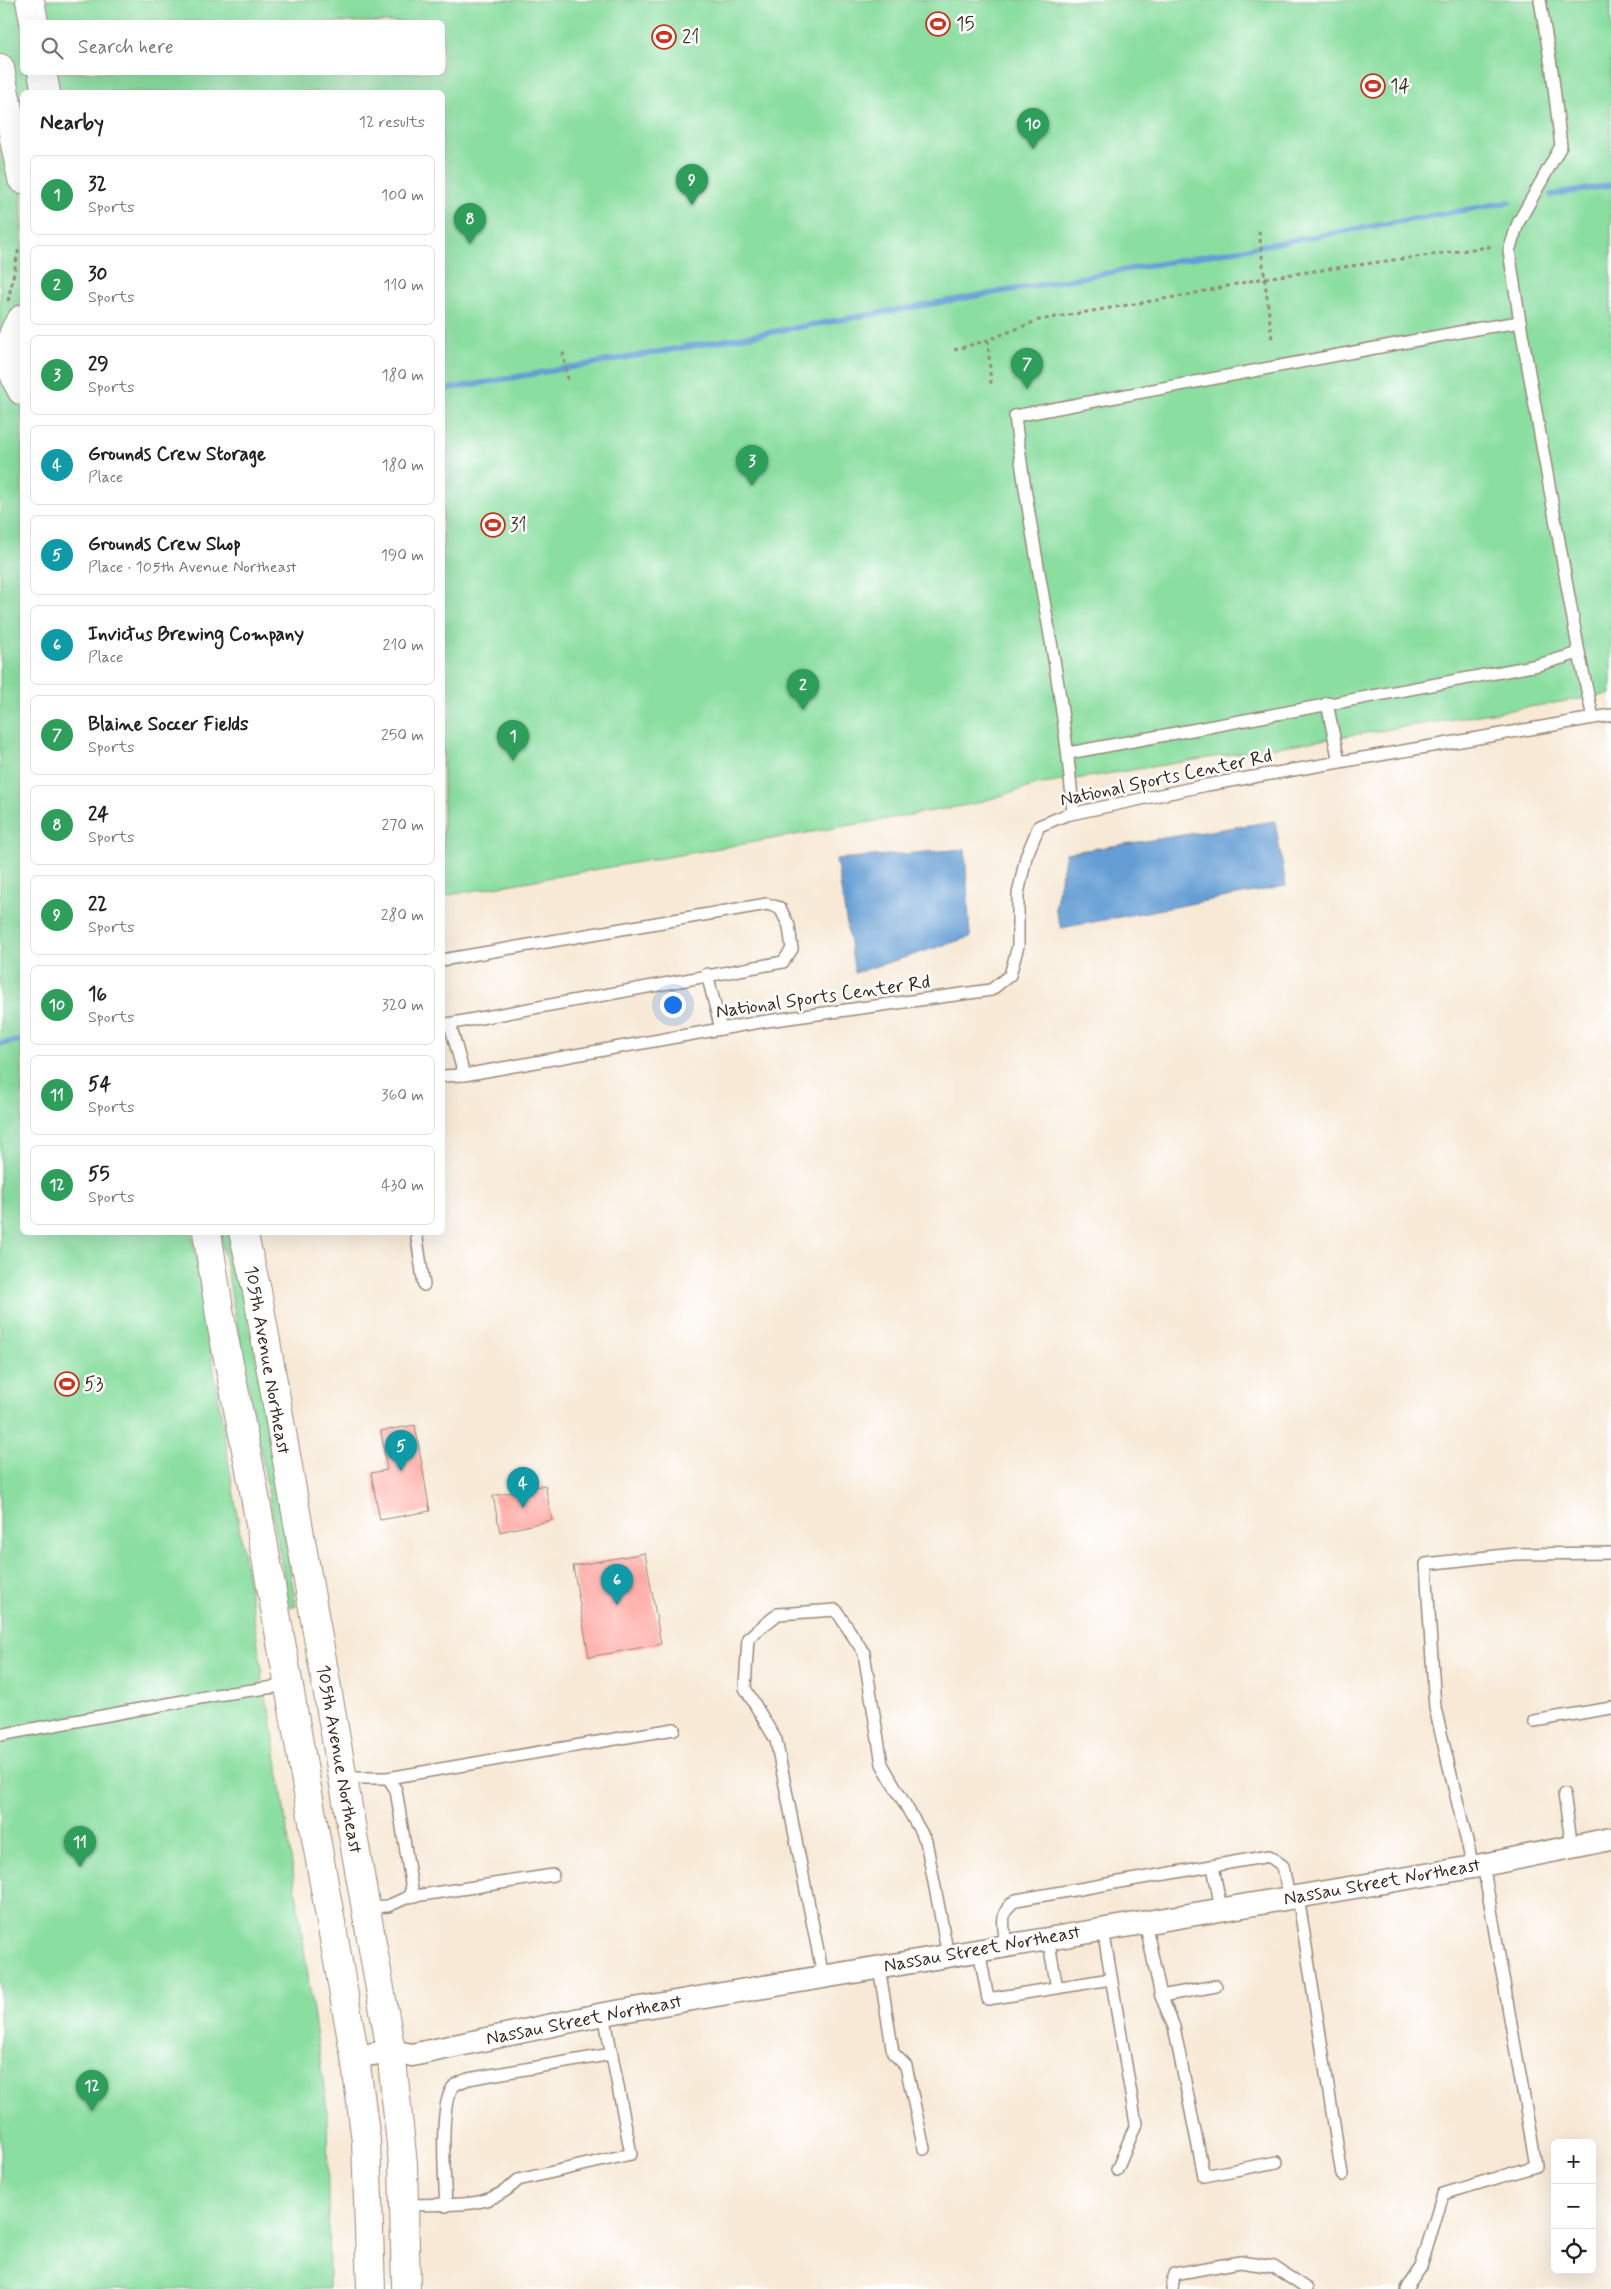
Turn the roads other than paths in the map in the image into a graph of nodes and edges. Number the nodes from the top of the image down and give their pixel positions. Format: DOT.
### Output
graph roads {
  1 [pos="30,0"];
  2 [pos="1540,0"];
  3 [pos="34,20"];
  4 [pos="0,68"];
  5 [pos="43,75"];
  6 [pos="46,90"];
  7 [pos="20,168"];
  8 [pos="14,322"];
  9 [pos="1520,322"];
  10 [pos="16,390"];
  11 [pos="1579,653"];
  12 [pos="1327,703"];
  13 [pos="1611,714"];
  14 [pos="1593,718"];
  15 [pos="1069,754"];
  16 [pos="1339,762"];
  17 [pos="1073,813"];
  18 [pos="445,959"];
  19 [pos="707,974"];
  20 [pos="446,1024"];
  21 [pos="721,1029"];
  22 [pos="464,1075"];
  23 [pos="445,1076"];
  24 [pos="207,1235"];
  25 [pos="244,1235"];
  26 [pos="416,1235"];
  27 [pos="424,1285"];
  28 [pos="1611,1553"];
  29 [pos="289,1685"];
  30 [pos="1611,1708"];
  31 [pos="1534,1721"];
  32 [pos="674,1729"];
  33 [pos="0,1735"];
  34 [pos="342,1778"];
  35 [pos="388,1778"];
  36 [pos="1564,1794"];
  37 [pos="1611,1839"];
  38 [pos="1572,1847"];
  39 [pos="1478,1865"];
  40 [pos="1213,1866"];
  41 [pos="553,1875"];
  42 [pos="408,1897"];
  43 [pos="1293,1897"];
  44 [pos="365,1906"];
  45 [pos="1221,1909"];
  46 [pos="1145,1922"];
  47 [pos="1103,1929"];
  48 [pos="1048,1938"];
  49 [pos="1006,1945"];
  50 [pos="979,1950"];
  51 [pos="948,1955"];
  52 [pos="879,1967"];
  53 [pos="823,1976"];
  54 [pos="1111,1979"];
  55 [pos="1216,1986"];
  56 [pos="1057,1988"];
  57 [pos="1161,1996"];
  58 [pos="604,2014"];
  59 [pos="391,2051"];
  60 [pos="612,2054"];
  61 [pos="355,2057"];
  62 [pos="924,2149"];
  63 [pos="1277,2162"];
  64 [pos="1117,2170"];
  65 [pos="1342,2175"];
  66 [pos="406,2206"];
  67 [pos="446,2206"];
  68 [pos="372,2289"];
  69 [pos="406,2289"];
  70 [pos="1172,2289"];
  71 [pos="1307,2289"];
  72 [pos="1406,2289"];
  1 -- 3 [label="street"];
  2 -- 9 [label="lane"];
  4 -- 7 [label="street"];
  5 -- 6 [label="street"];
  8 -- 10 [label="street"];
  9 -- 11 [label="lane"];
  9 -- 15 [label="lane"];
  11 -- 12 [label="lane"];
  11 -- 14 [label="lane"];
  12 -- 15 [label="lane"];
  12 -- 16 [label="lane"];
  13 -- 14 [label="lane, National Sports Center Rd"];
  14 -- 16 [label="lane, National Sports Center Rd"];
  15 -- 17 [label="lane"];
  16 -- 17 [label="lane, National Sports Center Rd"];
  17 -- 21 [label="lane, National Sports Center Rd"];
  18 -- 19 [label="lane"];
  19 -- 20 [label="lane"];
  19 -- 21 [label="lane"];
  20 -- 22 [label="lane"];
  21 -- 22 [label="lane, National Sports Center Rd"];
  22 -- 23 [label="lane, National Sports Center Rd"];
  24 -- 29 [label="street, 105th Avenue Northeast"];
  25 -- 34 [label="street, 105th Avenue Northeast"];
  26 -- 27 [label="lane"];
  28 -- 39 [label="lane"];
  29 -- 33 [label="lane"];
  29 -- 61 [label="street, 105th Avenue Northeast"];
  30 -- 31 [label="lane"];
  32 -- 35 [label="lane"];
  34 -- 35 [label="lane"];
  34 -- 44 [label="street, 105th Avenue Northeast"];
  35 -- 42 [label="lane"];
  36 -- 38 [label="lane"];
  37 -- 38 [label="street, Nassau Street Northeast"];
  38 -- 39 [label="street, Nassau Street Northeast"];
  39 -- 43 [label="street, Nassau Street Northeast"];
  39 -- 72 [label="lane"];
  40 -- 43 [label="lane"];
  40 -- 45 [label="lane"];
  40 -- 49 [label="lane"];
  41 -- 42 [label="lane"];
  42 -- 44 [label="lane"];
  43 -- 45 [label="street, Nassau Street Northeast"];
  43 -- 65 [label="lane"];
  44 -- 59 [label="street, 105th Avenue Northeast"];
  45 -- 46 [label="street, Nassau Street Northeast"];
  46 -- 47 [label="street, Nassau Street Northeast"];
  46 -- 57 [label="lane"];
  47 -- 48 [label="street, Nassau Street Northeast"];
  47 -- 54 [label="lane"];
  48 -- 49 [label="street, Nassau Street Northeast"];
  48 -- 56 [label="lane"];
  49 -- 50 [label="street, Nassau Street Northeast"];
  50 -- 51 [label="street, Nassau Street Northeast"];
  50 -- 56 [label="lane"];
  51 -- 52 [label="street, Nassau Street Northeast"];
  51 -- 53 [label="lane"];
  52 -- 53 [label="street, Nassau Street Northeast"];
  52 -- 62 [label="lane"];
  53 -- 58 [label="street, Nassau Street Northeast"];
  54 -- 56 [label="lane"];
  54 -- 64 [label="lane"];
  55 -- 57 [label="lane"];
  57 -- 63 [label="lane"];
  58 -- 59 [label="street, Nassau Street Northeast"];
  58 -- 60 [label="lane"];
  59 -- 61 [label="street, Nassau Street Northeast"];
  59 -- 66 [label="street, 105th Avenue Northeast"];
  60 -- 67 [label="lane"];
  60 -- 67 [label="lane"];
  61 -- 68 [label="street, 105th Avenue Northeast"];
  66 -- 67 [label="lane"];
  66 -- 69 [label="street, 105th Avenue Northeast"];
  70 -- 71 [label="lane"];
}
